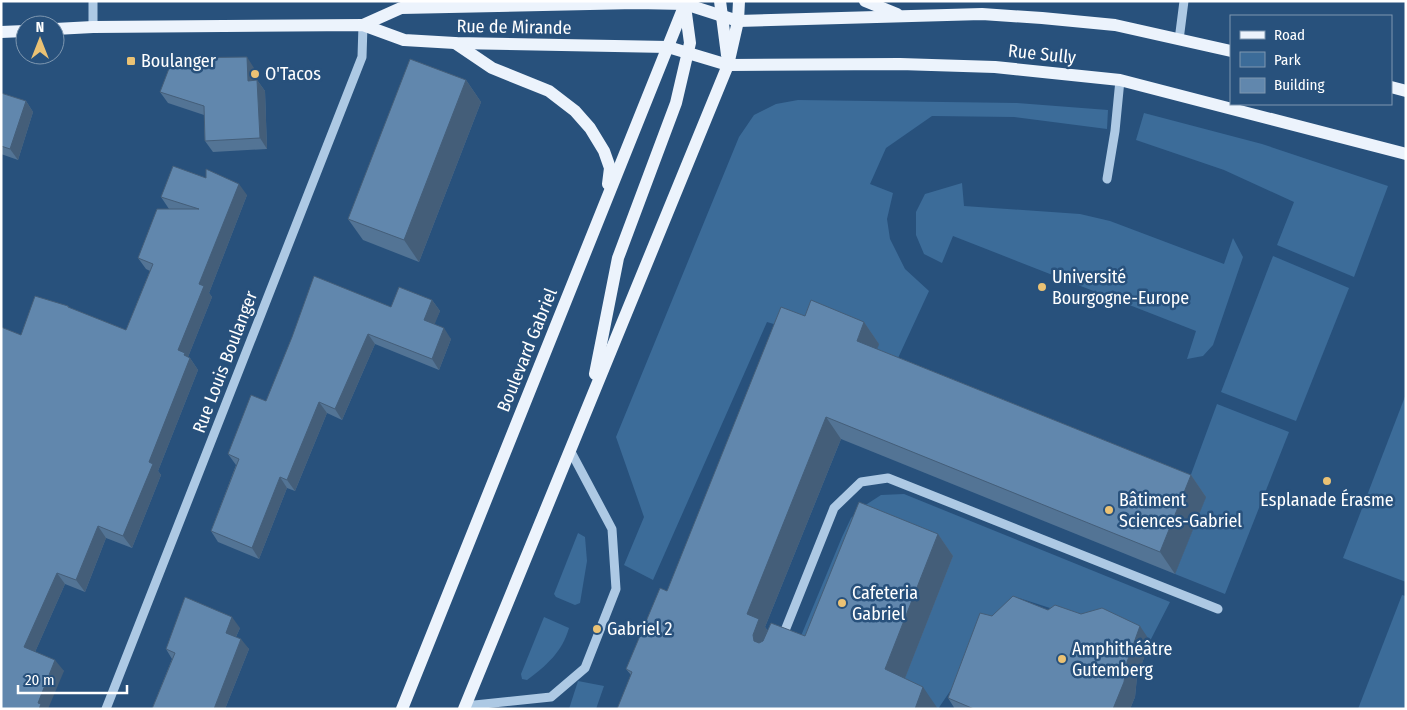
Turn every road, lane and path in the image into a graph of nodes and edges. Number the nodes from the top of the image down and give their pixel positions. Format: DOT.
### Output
graph roads {
  1 [pos="93,1"];
  2 [pos="720,1"];
  3 [pos="739,1"];
  4 [pos="865,1"];
  5 [pos="1184,1"];
  6 [pos="685,3"];
  7 [pos="902,15"];
  8 [pos="722,16"];
  9 [pos="738,21"];
  10 [pos="363,25"];
  11 [pos="93,28"];
  12 [pos="65,29"];
  13 [pos="15,31"];
  14 [pos="1,32"];
  15 [pos="1179,40"];
  16 [pos="455,43"];
  17 [pos="668,47"];
  18 [pos="1230,51"];
  19 [pos="688,53"];
  20 [pos="728,65"];
  21 [pos="1120,80"];
  22 [pos="1392,88"];
  23 [pos="1406,91"];
  24 [pos="1406,154"];
  25 [pos="1107,179"];
  26 [pos="604,204"];
  27 [pos="590,402"];
  28 [pos="570,450"];
  29 [pos="1218,609"];
  30 [pos="778,649"];
  31 [pos="465,708"];
  32 [pos="106,709"];
  33 [pos="402,709"];
  1 -- 11 [label="street"];
  2 -- 8 [label="main road"];
  3 -- 9 [label="main road"];
  4 -- 7 [label="main road"];
  5 -- 15 [label="street"];
  6 -- 8 [label="main road, Rue Sully"];
  6 -- 10 [label="main road, Rue de Mirande"];
  6 -- 17 [label="main road, Boulevard Gabriel"];
  6 -- 19 [label="main road"];
  7 -- 9 [label="main road, Rue Sully"];
  7 -- 15 [label="main road, Rue Sully"];
  8 -- 9 [label="main road, Rue Sully"];
  8 -- 20 [label="main road"];
  9 -- 20 [label="main road"];
  10 -- 11 [label="main road, Rue de Mirande"];
  10 -- 16 [label="main road, Rue de Mirande"];
  10 -- 32 [label="street, Rue Louis Boulanger"];
  11 -- 12 [label="main road, Rue de Mirande"];
  13 -- 14 [label="main road"];
  15 -- 18 [label="main road, Rue Sully"];
  16 -- 17 [label="main road, Rue de Mirande"];
  16 -- 26 [label="main road"];
  17 -- 19 [label="main road, Rue Sully"];
  17 -- 26 [label="main road, Boulevard Gabriel"];
  19 -- 20 [label="main road, Rue Sully"];
  19 -- 27 [label="main road"];
  20 -- 21 [label="main road, Rue Sully"];
  20 -- 27 [label="main road"];
  21 -- 24 [label="main road, Rue Sully"];
  21 -- 25 [label="street"];
  22 -- 23 [label="main road"];
  26 -- 33 [label="main road, Boulevard Gabriel"];
  27 -- 28 [label="main road"];
  28 -- 31 [label="main road"];
  28 -- 31 [label="street"];
  29 -- 30 [label="street"];
}
